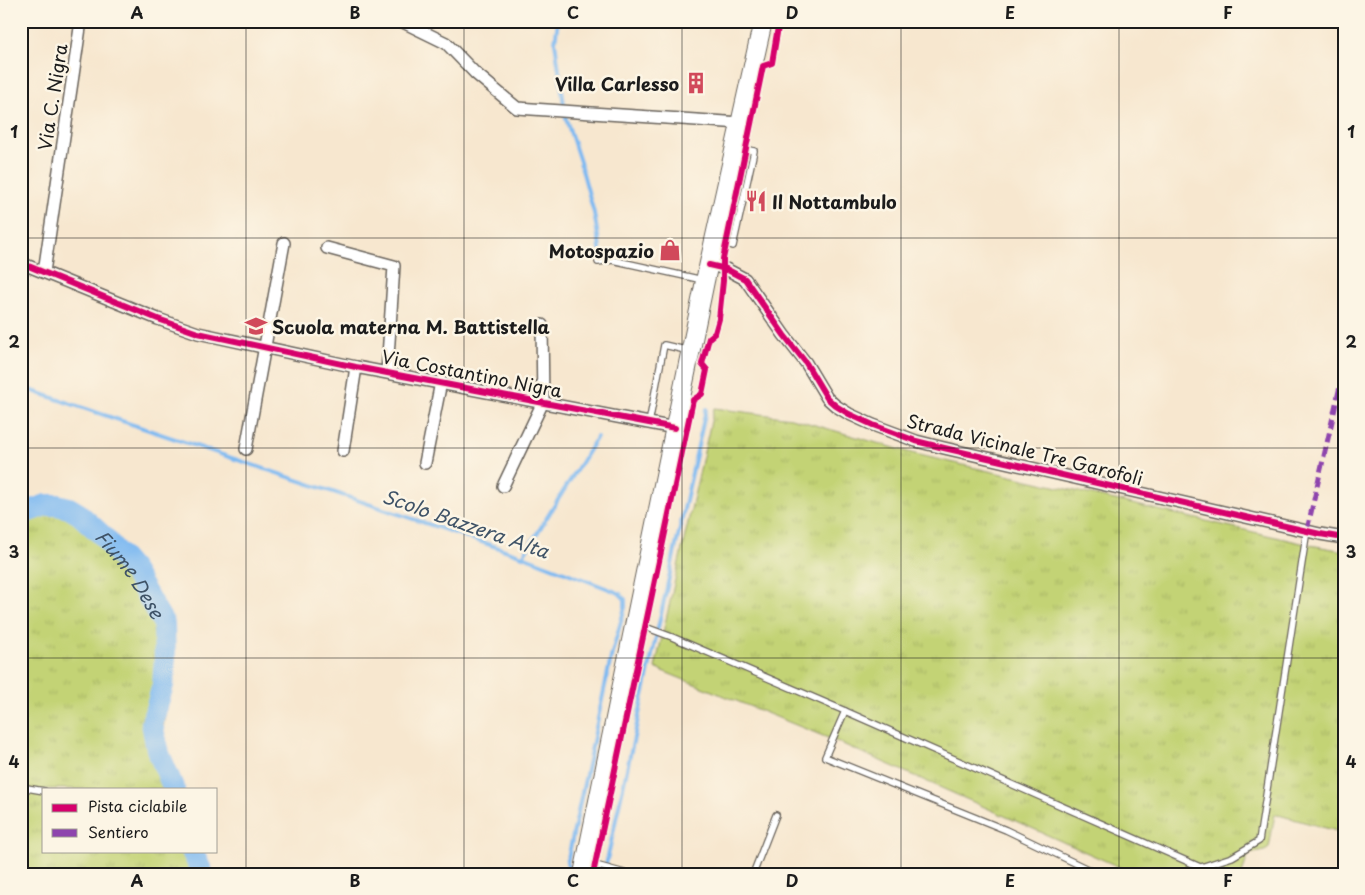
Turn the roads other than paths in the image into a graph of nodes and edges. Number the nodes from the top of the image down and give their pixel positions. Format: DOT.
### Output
graph roads {
  1 [pos="82,21"];
  2 [pos="401,21"];
  3 [pos="763,21"];
  4 [pos="741,123"];
  5 [pos="284,243"];
  6 [pos="327,248"];
  7 [pos="598,262"];
  8 [pos="21,263"];
  9 [pos="44,272"];
  10 [pos="707,273"];
  11 [pos="542,325"];
  12 [pos="264,347"];
  13 [pos="691,351"];
  14 [pos="356,366"];
  15 [pos="387,372"];
  16 [pos="441,382"];
  17 [pos="543,402"];
  18 [pos="649,423"];
  19 [pos="675,428"];
  20 [pos="246,449"];
  21 [pos="343,451"];
  22 [pos="425,463"];
  23 [pos="503,486"];
  24 [pos="1307,530"];
  25 [pos="1344,538"];
  26 [pos="642,626"];
  27 [pos="845,712"];
  28 [pos="21,787"];
  29 [pos="42,791"];
  30 [pos="776,815"];
  31 [pos="588,868"];
  32 [pos="1201,868"];
  33 [pos="628,874"];
  34 [pos="753,874"];
  35 [pos="1098,874"];
  36 [pos="1198,874"];
  37 [pos="1216,874"];
  1 -- 9 [label="street, Via C. Nigra"];
  2 -- 4 [label="street"];
  3 -- 4 [label="main road"];
  4 -- 10 [label="main road"];
  5 -- 12 [label="street"];
  6 -- 15 [label="street, Via Costantino Nigra"];
  7 -- 10 [label="lane"];
  8 -- 9 [label="street"];
  9 -- 12 [label="street, Via Costantino Nigra"];
  10 -- 13 [label="main road"];
  10 -- 24 [label="street, Strada Vicinale Tre Garofoli"];
  11 -- 17 [label="street, Via Costantino Nigra"];
  12 -- 14 [label="street, Via Costantino Nigra"];
  12 -- 20 [label="street"];
  13 -- 18 [label="lane"];
  13 -- 19 [label="main road"];
  14 -- 15 [label="street, Via Costantino Nigra"];
  14 -- 21 [label="street, Via Costantino Nigra"];
  15 -- 16 [label="street, Via Costantino Nigra"];
  16 -- 17 [label="street, Via Costantino Nigra"];
  16 -- 22 [label="street, Via Costantino Nigra"];
  17 -- 18 [label="street, Via Costantino Nigra"];
  17 -- 23 [label="street, Via Costantino Nigra"];
  18 -- 19 [label="street, Via Costantino Nigra"];
  19 -- 26 [label="main road"];
  24 -- 25 [label="street, Strada Vicinale Tre Garofoli"];
  24 -- 32 [label="lane"];
  26 -- 27 [label="lane"];
  26 -- 31 [label="main road"];
  27 -- 32 [label="lane"];
  27 -- 35 [label="lane"];
  28 -- 29 [label="lane"];
  30 -- 34 [label="lane"];
  31 -- 33 [label="lane"];
  32 -- 36 [label="lane"];
  32 -- 37 [label="lane"];
}
